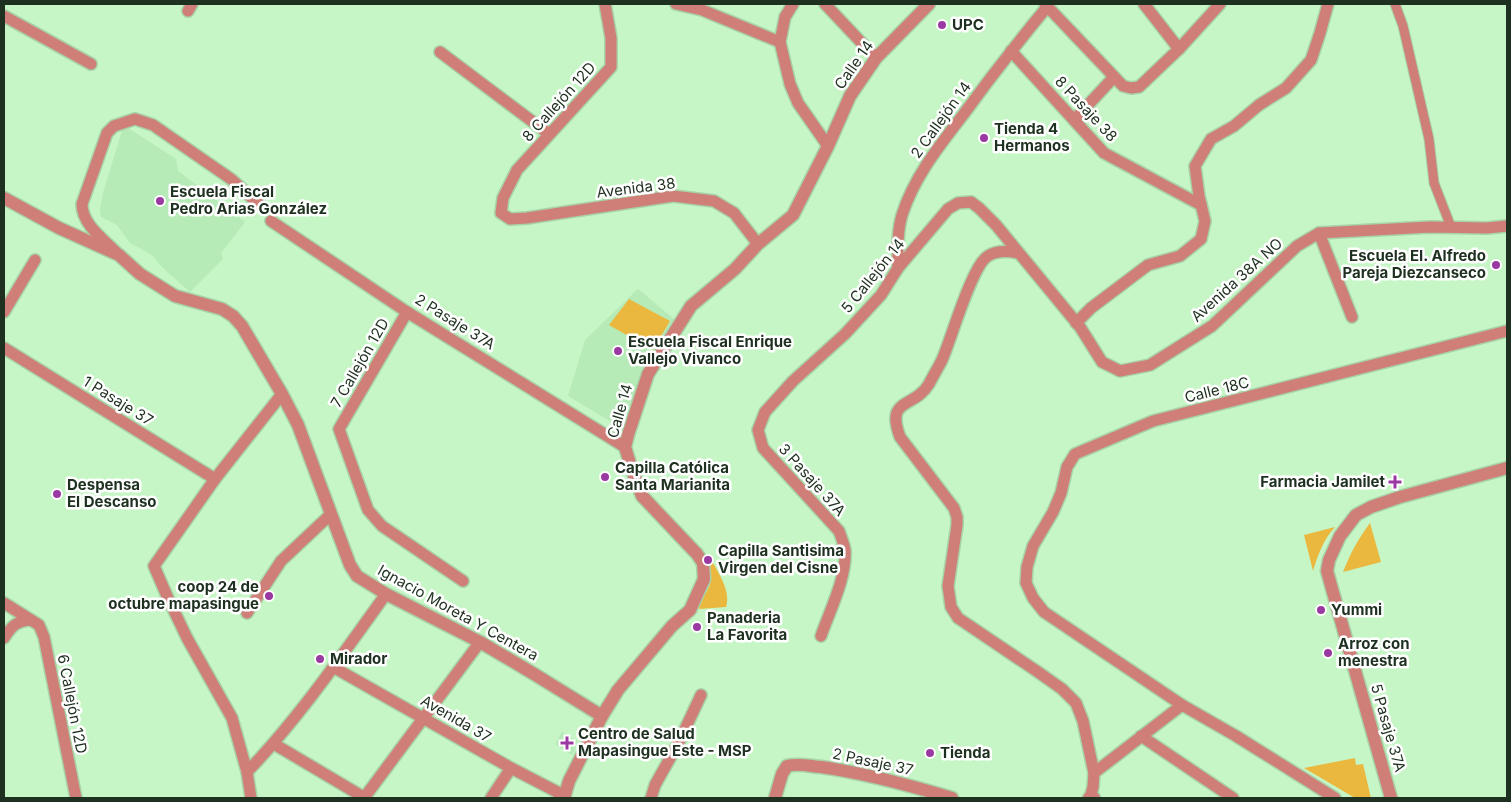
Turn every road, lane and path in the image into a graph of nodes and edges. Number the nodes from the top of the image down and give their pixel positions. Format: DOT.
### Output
graph roads {
  1 [pos="605,4"];
  2 [pos="676,4"];
  3 [pos="793,4"];
  4 [pos="825,4"];
  5 [pos="927,4"];
  6 [pos="1144,4"];
  7 [pos="1220,4"];
  8 [pos="1328,4"];
  9 [pos="1395,4"];
  10 [pos="1046,5"];
  11 [pos="4,16"];
  12 [pos="780,42"];
  13 [pos="1179,49"];
  14 [pos="1010,51"];
  15 [pos="440,52"];
  16 [pos="876,58"];
  17 [pos="91,64"];
  18 [pos="1114,77"];
  19 [pos="1074,120"];
  20 [pos="549,134"];
  21 [pos="828,146"];
  22 [pos="4,198"];
  23 [pos="1201,205"];
  24 [pos="261,206"];
  25 [pos="501,213"];
  26 [pos="271,221"];
  27 [pos="1507,226"];
  28 [pos="1451,227"];
  29 [pos="1319,233"];
  30 [pos="758,244"];
  31 [pos="1018,253"];
  32 [pos="119,255"];
  33 [pos="35,260"];
  34 [pos="898,268"];
  35 [pos="4,312"];
  36 [pos="407,312"];
  37 [pos="1352,317"];
  38 [pos="1076,323"];
  39 [pos="1507,331"];
  40 [pos="4,348"];
  41 [pos="282,394"];
  42 [pos="758,430"];
  43 [pos="626,447"];
  44 [pos="1507,468"];
  45 [pos="215,479"];
  46 [pos="332,514"];
  47 [pos="463,580"];
  48 [pos="386,594"];
  49 [pos="4,603"];
  50 [pos="247,613"];
  51 [pos="30,620"];
  52 [pos="821,636"];
  53 [pos="4,638"];
  54 [pos="480,642"];
  55 [pos="333,667"];
  56 [pos="701,695"];
  57 [pos="1182,705"];
  58 [pos="602,716"];
  59 [pos="423,718"];
  60 [pos="1141,736"];
  61 [pos="274,744"];
  62 [pos="511,768"];
  63 [pos="246,772"];
  64 [pos="1094,773"];
  65 [pos="565,797"];
  66 [pos="76,798"];
  67 [pos="251,798"];
  68 [pos="364,798"];
  69 [pos="491,798"];
  70 [pos="652,798"];
  71 [pos="775,798"];
  72 [pos="952,798"];
  73 [pos="1091,798"];
  74 [pos="1233,798"];
  75 [pos="1335,798"];
  76 [pos="1391,798"];
  1 -- 20 [label="street, 8 Callejón 12D"];
  2 -- 12 [label="street"];
  3 -- 12 [label="street"];
  4 -- 16 [label="street"];
  5 -- 16 [label="street, Calle 14"];
  6 -- 13 [label="street"];
  7 -- 13 [label="street"];
  8 -- 23 [label="street"];
  9 -- 28 [label="street"];
  10 -- 14 [label="street, 2 Callejón 14"];
  10 -- 18 [label="street"];
  11 -- 17 [label="street"];
  12 -- 21 [label="street"];
  13 -- 18 [label="street"];
  14 -- 19 [label="street, 8 Pasaje 38"];
  14 -- 34 [label="street, 2 Callejón 14"];
  15 -- 20 [label="street"];
  16 -- 21 [label="street, Calle 14"];
  18 -- 19 [label="street"];
  19 -- 23 [label="street, 8 Pasaje 38"];
  20 -- 25 [label="street, 8 Callejón 12D"];
  21 -- 30 [label="street, Calle 14"];
  22 -- 32 [label="street, Ignacio Moreta Y Centera"];
  23 -- 38 [label="street"];
  24 -- 32 [label="street"];
  25 -- 30 [label="street, Avenida 38"];
  26 -- 36 [label="street, 2 Pasaje 37A"];
  27 -- 28 [label="street, Avenida 38A NO"];
  28 -- 29 [label="street, Avenida 38A NO"];
  29 -- 37 [label="street"];
  29 -- 38 [label="street, Avenida 38A NO"];
  30 -- 43 [label="street, Calle 14"];
  31 -- 34 [label="street, 5 Callejón 14"];
  31 -- 38 [label="street, Avenida 38A NO"];
  31 -- 64 [label="street"];
  32 -- 41 [label="street, Ignacio Moreta Y Centera"];
  33 -- 35 [label="street"];
  34 -- 42 [label="street, 5 Callejón 14"];
  36 -- 43 [label="street, 2 Pasaje 37A"];
  36 -- 47 [label="street, 7 Callejón 12D"];
  39 -- 57 [label="street, Calle 18C"];
  40 -- 45 [label="street, 1 Pasaje 37"];
  41 -- 45 [label="street"];
  41 -- 46 [label="street, Ignacio Moreta Y Centera"];
  42 -- 52 [label="street, 3 Pasaje 37A"];
  43 -- 58 [label="street, Calle 14"];
  44 -- 76 [label="street, 5 Pasaje 37A"];
  45 -- 63 [label="street"];
  46 -- 48 [label="street, Ignacio Moreta Y Centera"];
  46 -- 50 [label="street"];
  48 -- 54 [label="street, Ignacio Moreta Y Centera"];
  48 -- 55 [label="street"];
  49 -- 51 [label="street, 6 Callejón 12D"];
  51 -- 53 [label="street"];
  51 -- 66 [label="street, 6 Callejón 12D"];
  54 -- 58 [label="street, Ignacio Moreta Y Centera"];
  54 -- 59 [label="street"];
  55 -- 59 [label="street, Avenida 37"];
  55 -- 61 [label="street"];
  56 -- 70 [label="street"];
  57 -- 60 [label="street"];
  57 -- 75 [label="street"];
  58 -- 65 [label="street, Calle 14"];
  59 -- 62 [label="street, Avenida 37"];
  59 -- 68 [label="street"];
  60 -- 64 [label="street"];
  60 -- 74 [label="street"];
  61 -- 63 [label="street"];
  61 -- 68 [label="street"];
  62 -- 65 [label="street, Avenida 37"];
  62 -- 69 [label="street"];
  63 -- 67 [label="street"];
  64 -- 73 [label="street"];
  71 -- 72 [label="street, 2 Pasaje 37"];
}
